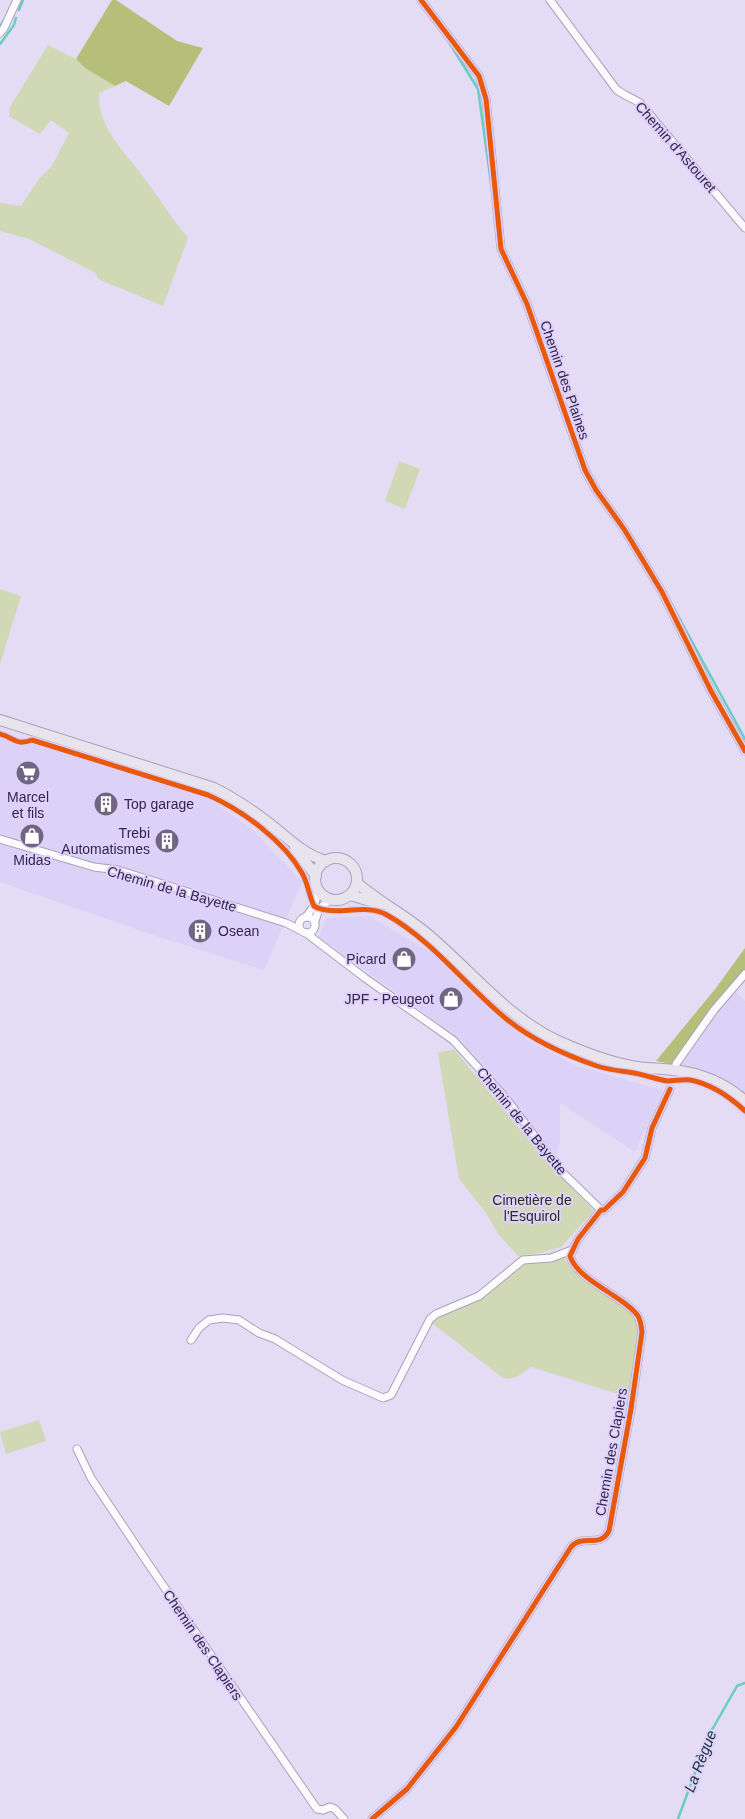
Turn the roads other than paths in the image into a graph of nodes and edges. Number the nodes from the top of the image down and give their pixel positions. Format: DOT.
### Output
graph roads {
  1 [pos="17,0"];
  2 [pos="421,0"];
  3 [pos="550,0"];
  4 [pos="0,33"];
  5 [pos="745,228"];
  6 [pos="0,720"];
  7 [pos="0,726"];
  8 [pos="46,736"];
  9 [pos="745,751"];
  10 [pos="0,839"];
  11 [pos="292,843"];
  12 [pos="326,861"];
  13 [pos="316,876"];
  14 [pos="357,883"];
  15 [pos="318,890"];
  16 [pos="350,895"];
  17 [pos="331,899"];
  18 [pos="387,906"];
  19 [pos="303,919"];
  20 [pos="314,921"];
  21 [pos="286,923"];
  22 [pos="307,931"];
  23 [pos="745,974"];
  24 [pos="675,1070"];
  25 [pos="670,1089"];
  26 [pos="745,1101"];
  27 [pos="601,1210"];
  28 [pos="572,1250"];
  29 [pos="191,1340"];
  30 [pos="77,1449"];
  31 [pos="344,1819"];
  32 [pos="372,1819"];
  1 -- 4 [label="street"];
  2 -- 9 [label="street, Chemin des Plaines"];
  3 -- 5 [label="street, Chemin d'Astouret"];
  6 -- 8 [label="main road"];
  7 -- 8 [label="main road"];
  8 -- 11 [label="main road"];
  10 -- 21 [label="street, Chemin de la Bayette"];
  11 -- 12 [label="main road"];
  11 -- 13 [label="main road"];
  12 -- 13 [label="main road"];
  12 -- 14 [label="main road"];
  13 -- 15 [label="main road"];
  14 -- 16 [label="main road"];
  14 -- 18 [label="main road"];
  15 -- 17 [label="main road"];
  15 -- 19 [label="street"];
  16 -- 17 [label="main road"];
  16 -- 18 [label="main road"];
  17 -- 20 [label="street"];
  18 -- 24 [label="main road"];
  19 -- 20 [label="street"];
  19 -- 21 [label="street, Chemin de la Bayette"];
  19 -- 22 [label="street"];
  20 -- 22 [label="street"];
  21 -- 22 [label="street, Chemin de la Bayette"];
  22 -- 27 [label="street, Chemin de la Bayette"];
  23 -- 24 [label="street"];
  24 -- 26 [label="main road"];
  25 -- 27 [label="street"];
  27 -- 28 [label="street"];
  28 -- 29 [label="street"];
  28 -- 32 [label="street, Chemin des Clapiers"];
  30 -- 31 [label="street, Chemin des Clapiers"];
}
